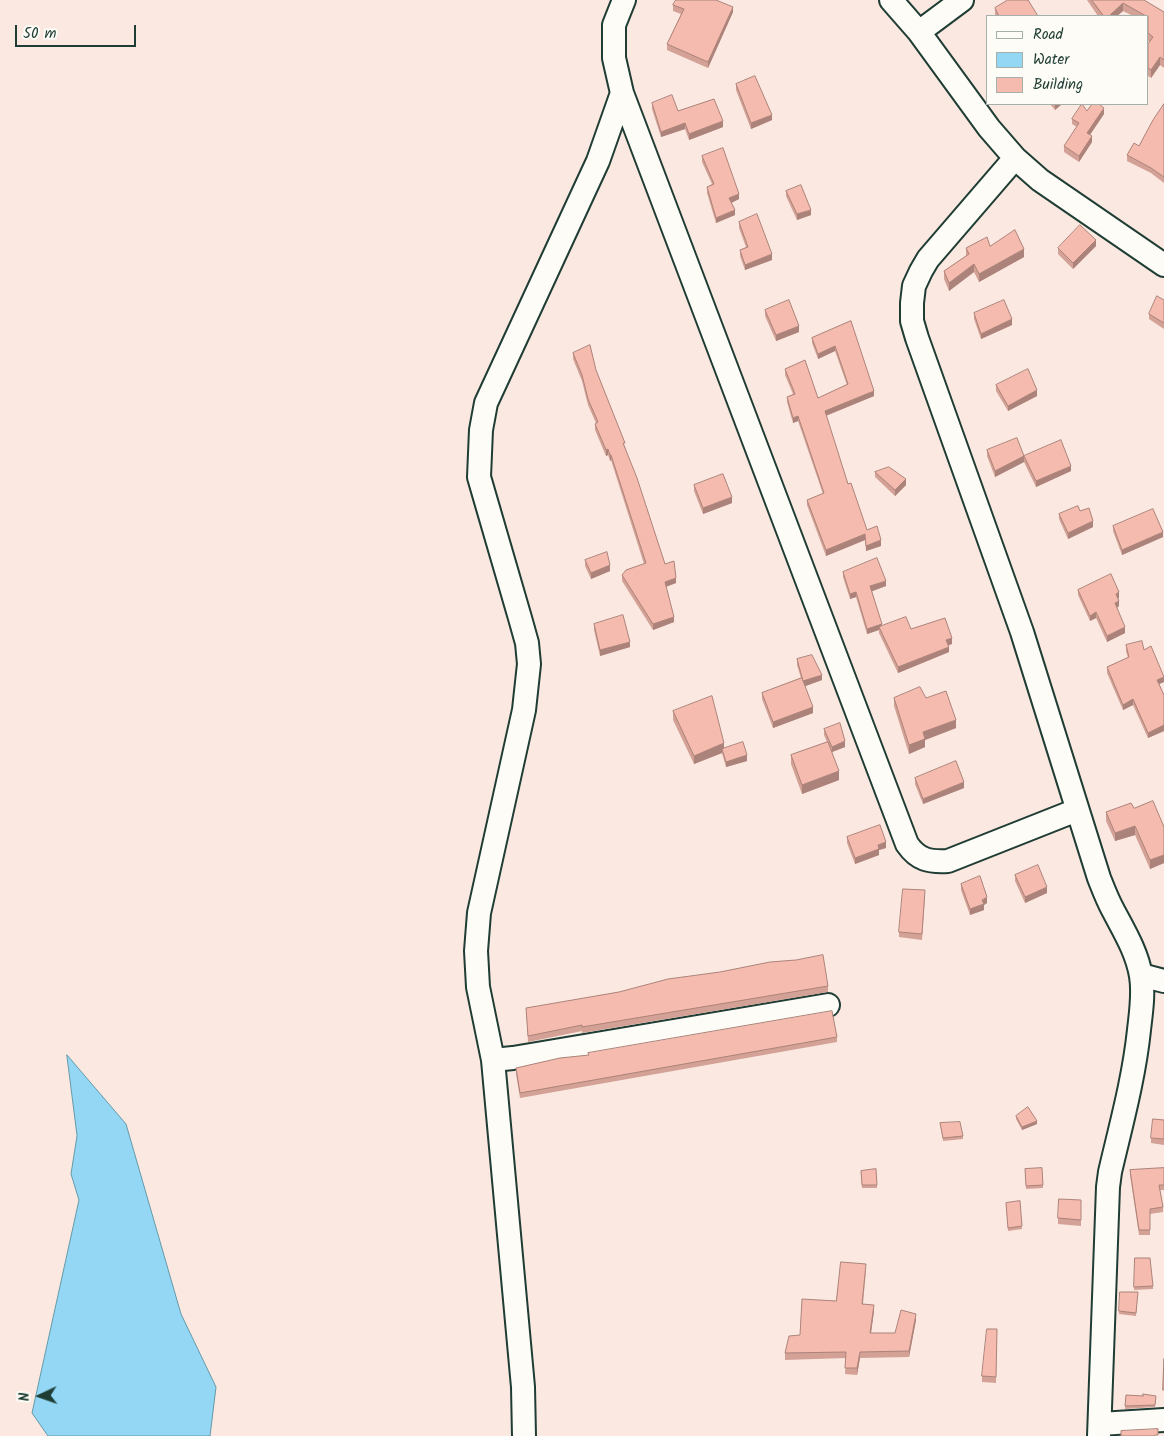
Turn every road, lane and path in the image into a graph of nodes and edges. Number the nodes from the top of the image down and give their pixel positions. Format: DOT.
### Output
graph roads {
  1 [pos="624,0"];
  2 [pos="891,0"];
  3 [pos="962,0"];
  4 [pos="919,32"];
  5 [pos="622,93"];
  6 [pos="1014,158"];
  7 [pos="1164,265"];
  8 [pos="1077,810"];
  9 [pos="1141,976"];
  10 [pos="1164,981"];
  11 [pos="828,1005"];
  12 [pos="492,1060"];
  13 [pos="1164,1420"];
  14 [pos="1099,1430"];
  15 [pos="524,1436"];
  1 -- 5 [label="street"];
  2 -- 4 [label="street"];
  3 -- 4 [label="street"];
  4 -- 6 [label="street"];
  5 -- 8 [label="street"];
  5 -- 12 [label="street"];
  6 -- 7 [label="street"];
  6 -- 8 [label="street"];
  8 -- 9 [label="street"];
  9 -- 10 [label="street"];
  9 -- 14 [label="street"];
  11 -- 12 [label="street"];
  12 -- 15 [label="street"];
  13 -- 14 [label="street"];
}
